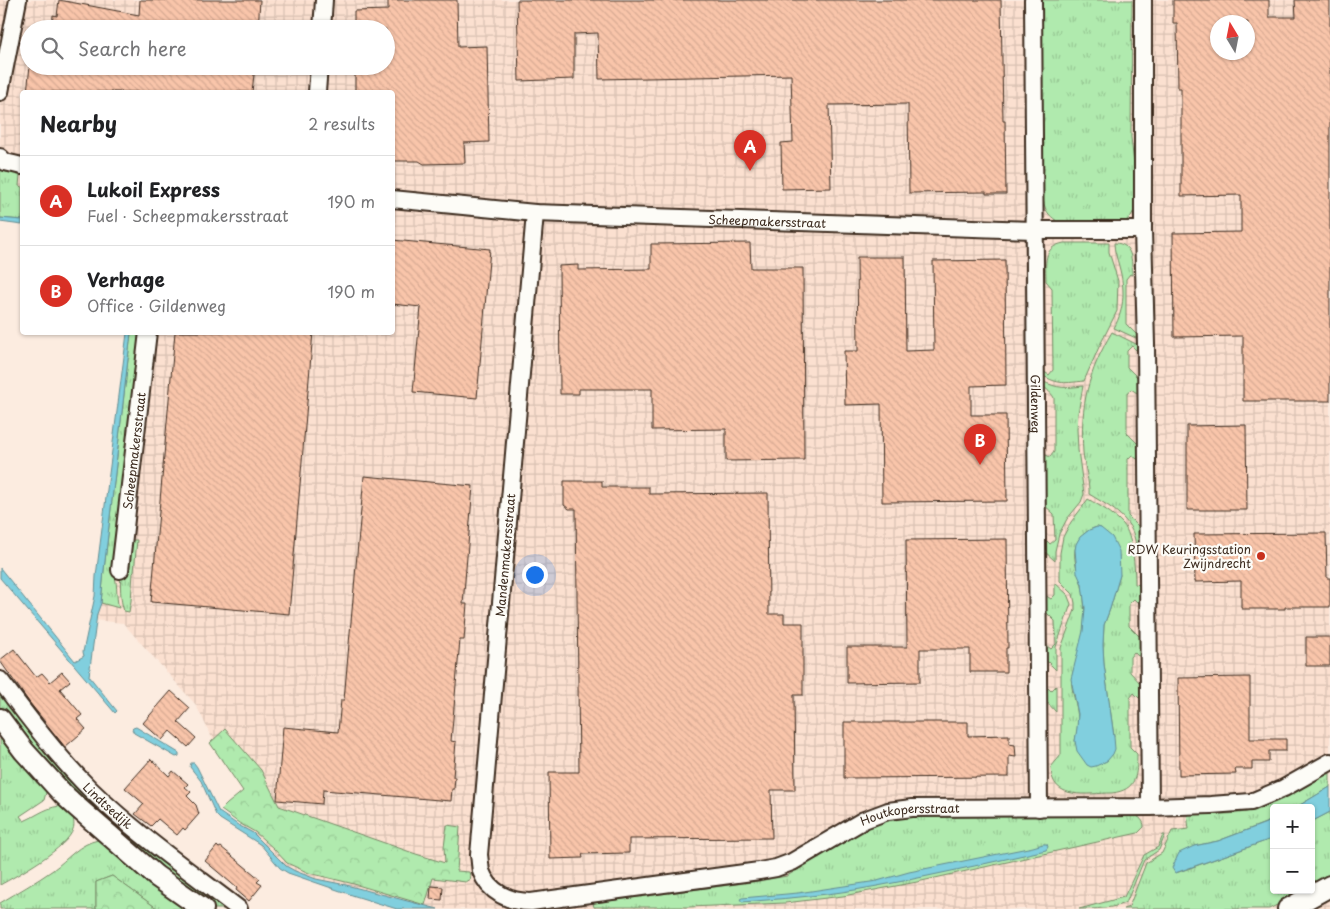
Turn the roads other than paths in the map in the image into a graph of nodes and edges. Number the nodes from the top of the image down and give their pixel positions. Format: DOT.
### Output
graph roads {
  1 [pos="18,0"];
  2 [pos="324,0"];
  3 [pos="1033,0"];
  4 [pos="1143,0"];
  5 [pos="323,20"];
  6 [pos="318,75"];
  7 [pos="317,90"];
  8 [pos="0,92"];
  9 [pos="0,157"];
  10 [pos="20,166"];
  11 [pos="395,200"];
  12 [pos="535,213"];
  13 [pos="1034,230"];
  14 [pos="1143,230"];
  15 [pos="148,335"];
  16 [pos="120,570"];
  17 [pos="0,680"];
  18 [pos="0,719"];
  19 [pos="1330,762"];
  20 [pos="1150,806"];
  21 [pos="1038,808"];
  22 [pos="1330,886"];
  23 [pos="496,892"];
  24 [pos="203,909"];
  25 [pos="239,909"];
  26 [pos="1288,909"];
  1 -- 8 [label="street"];
  2 -- 5 [label="street"];
  3 -- 13 [label="street, Gildenweg"];
  4 -- 14 [label="street"];
  6 -- 7 [label="street"];
  9 -- 10 [label="street"];
  11 -- 12 [label="street, Scheepmakersstraat"];
  12 -- 13 [label="street, Scheepmakersstraat"];
  12 -- 23 [label="street, Mandenmakersstraat"];
  13 -- 14 [label="street, Scheepmakersstraat"];
  13 -- 21 [label="street, Gildenweg"];
  14 -- 20 [label="street"];
  15 -- 16 [label="street, Scheepmakersstraat"];
  17 -- 25 [label="street, Lindtsedijk"];
  18 -- 24 [label="street, Lindtsedijk"];
  19 -- 20 [label="street, Houtkopersstraat"];
  20 -- 21 [label="street, Houtkopersstraat"];
  21 -- 23 [label="street, Houtkopersstraat"];
  22 -- 26 [label="street"];
}
